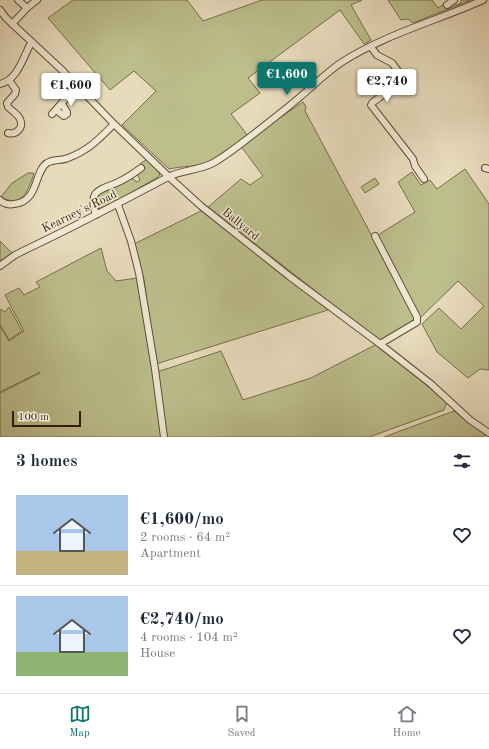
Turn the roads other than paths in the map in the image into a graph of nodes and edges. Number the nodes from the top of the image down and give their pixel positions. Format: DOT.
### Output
graph roads {
  1 [pos="18,0"];
  2 [pos="37,0"];
  3 [pos="454,0"];
  4 [pos="483,0"];
  5 [pos="446,5"];
  6 [pos="27,8"];
  7 [pos="0,10"];
  8 [pos="12,24"];
  9 [pos="31,43"];
  10 [pos="371,47"];
  11 [pos="404,79"];
  12 [pos="9,80"];
  13 [pos="0,84"];
  14 [pos="77,86"];
  15 [pos="410,86"];
  16 [pos="62,104"];
  17 [pos="114,124"];
  18 [pos="8,133"];
  19 [pos="141,168"];
  20 [pos="133,174"];
  21 [pos="169,177"];
  22 [pos="424,179"];
  23 [pos="137,181"];
  24 [pos="0,200"];
  25 [pos="118,205"];
  26 [pos="96,215"];
  27 [pos="375,236"];
  28 [pos="0,266"];
  29 [pos="380,344"];
  30 [pos="489,433"];
  31 [pos="164,437"];
  1 -- 6 [label="street"];
  2 -- 6 [label="street"];
  3 -- 5 [label="street"];
  4 -- 10 [label="street, Kearney's Road"];
  6 -- 8 [label="street"];
  7 -- 8 [label="street, Ballyard"];
  8 -- 9 [label="street, Ballyard"];
  9 -- 12 [label="street"];
  9 -- 14 [label="street, Ballyard"];
  10 -- 11 [label="street"];
  10 -- 21 [label="street, Kearney's Road"];
  11 -- 15 [label="street"];
  11 -- 22 [label="street"];
  12 -- 13 [label="street"];
  12 -- 18 [label="street"];
  14 -- 16 [label="street"];
  14 -- 17 [label="street, Ballyard"];
  16 -- 16 [label="street"];
  17 -- 21 [label="street, Ballyard"];
  17 -- 24 [label="street"];
  19 -- 20 [label="street"];
  20 -- 23 [label="street"];
  20 -- 26 [label="street"];
  21 -- 25 [label="street, Kearney's Road"];
  21 -- 29 [label="street, Ballyard"];
  25 -- 26 [label="street, Kearney's Road"];
  25 -- 31 [label="street"];
  26 -- 28 [label="street, Kearney's Road"];
  27 -- 29 [label="street"];
  29 -- 30 [label="street, Ballyard"];
}
